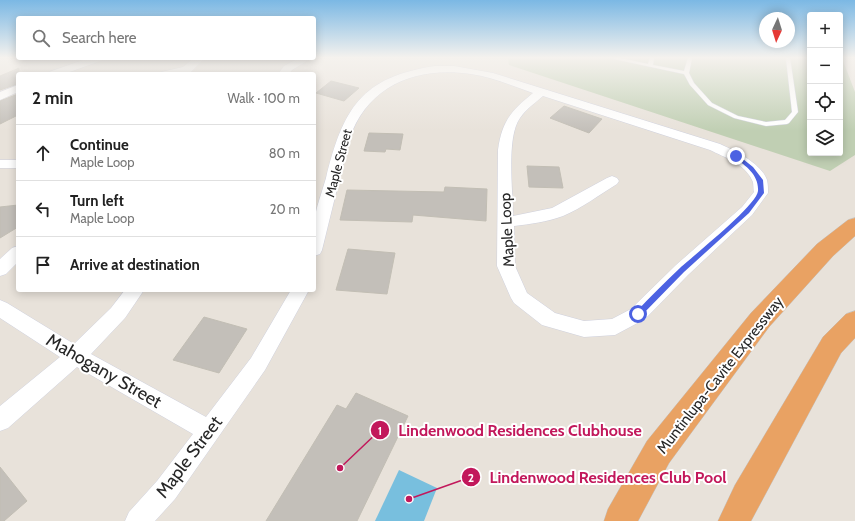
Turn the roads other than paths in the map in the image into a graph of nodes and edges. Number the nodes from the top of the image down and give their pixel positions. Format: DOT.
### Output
graph roads {
  1 [pos="388,82"];
  2 [pos="511,82"];
  3 [pos="691,82"];
  4 [pos="791,82"];
  5 [pos="16,89"];
  6 [pos="541,92"];
  7 [pos="0,96"];
  8 [pos="0,164"];
  9 [pos="16,164"];
  10 [pos="612,181"];
  11 [pos="505,222"];
  12 [pos="855,225"];
  13 [pos="316,243"];
  14 [pos="16,254"];
  15 [pos="0,269"];
  16 [pos="134,292"];
  17 [pos="299,292"];
  18 [pos="0,308"];
  19 [pos="855,321"];
  20 [pos="76,356"];
  21 [pos="0,420"];
  22 [pos="209,431"];
  23 [pos="138,521"];
  24 [pos="620,521"];
  25 [pos="734,521"];
  1 -- 13 [label="street, Maple Street"];
  2 -- 6 [label="street, Maple Street"];
  3 -- 4 [label="lane"];
  5 -- 7 [label="street"];
  6 -- 11 [label="street, Maple Loop"];
  6 -- 11 [label="street, Maple Loop"];
  8 -- 9 [label="street"];
  10 -- 11 [label="street"];
  12 -- 24 [label="highway, Muntinlupa-Cavite Expressway"];
  14 -- 15 [label="street"];
  16 -- 20 [label="street"];
  17 -- 22 [label="street, Maple Street"];
  18 -- 20 [label="street, Mahogany Street"];
  19 -- 25 [label="highway"];
  20 -- 21 [label="street"];
  20 -- 22 [label="street, Mahogany Street"];
  22 -- 23 [label="street, Maple Street"];
}
